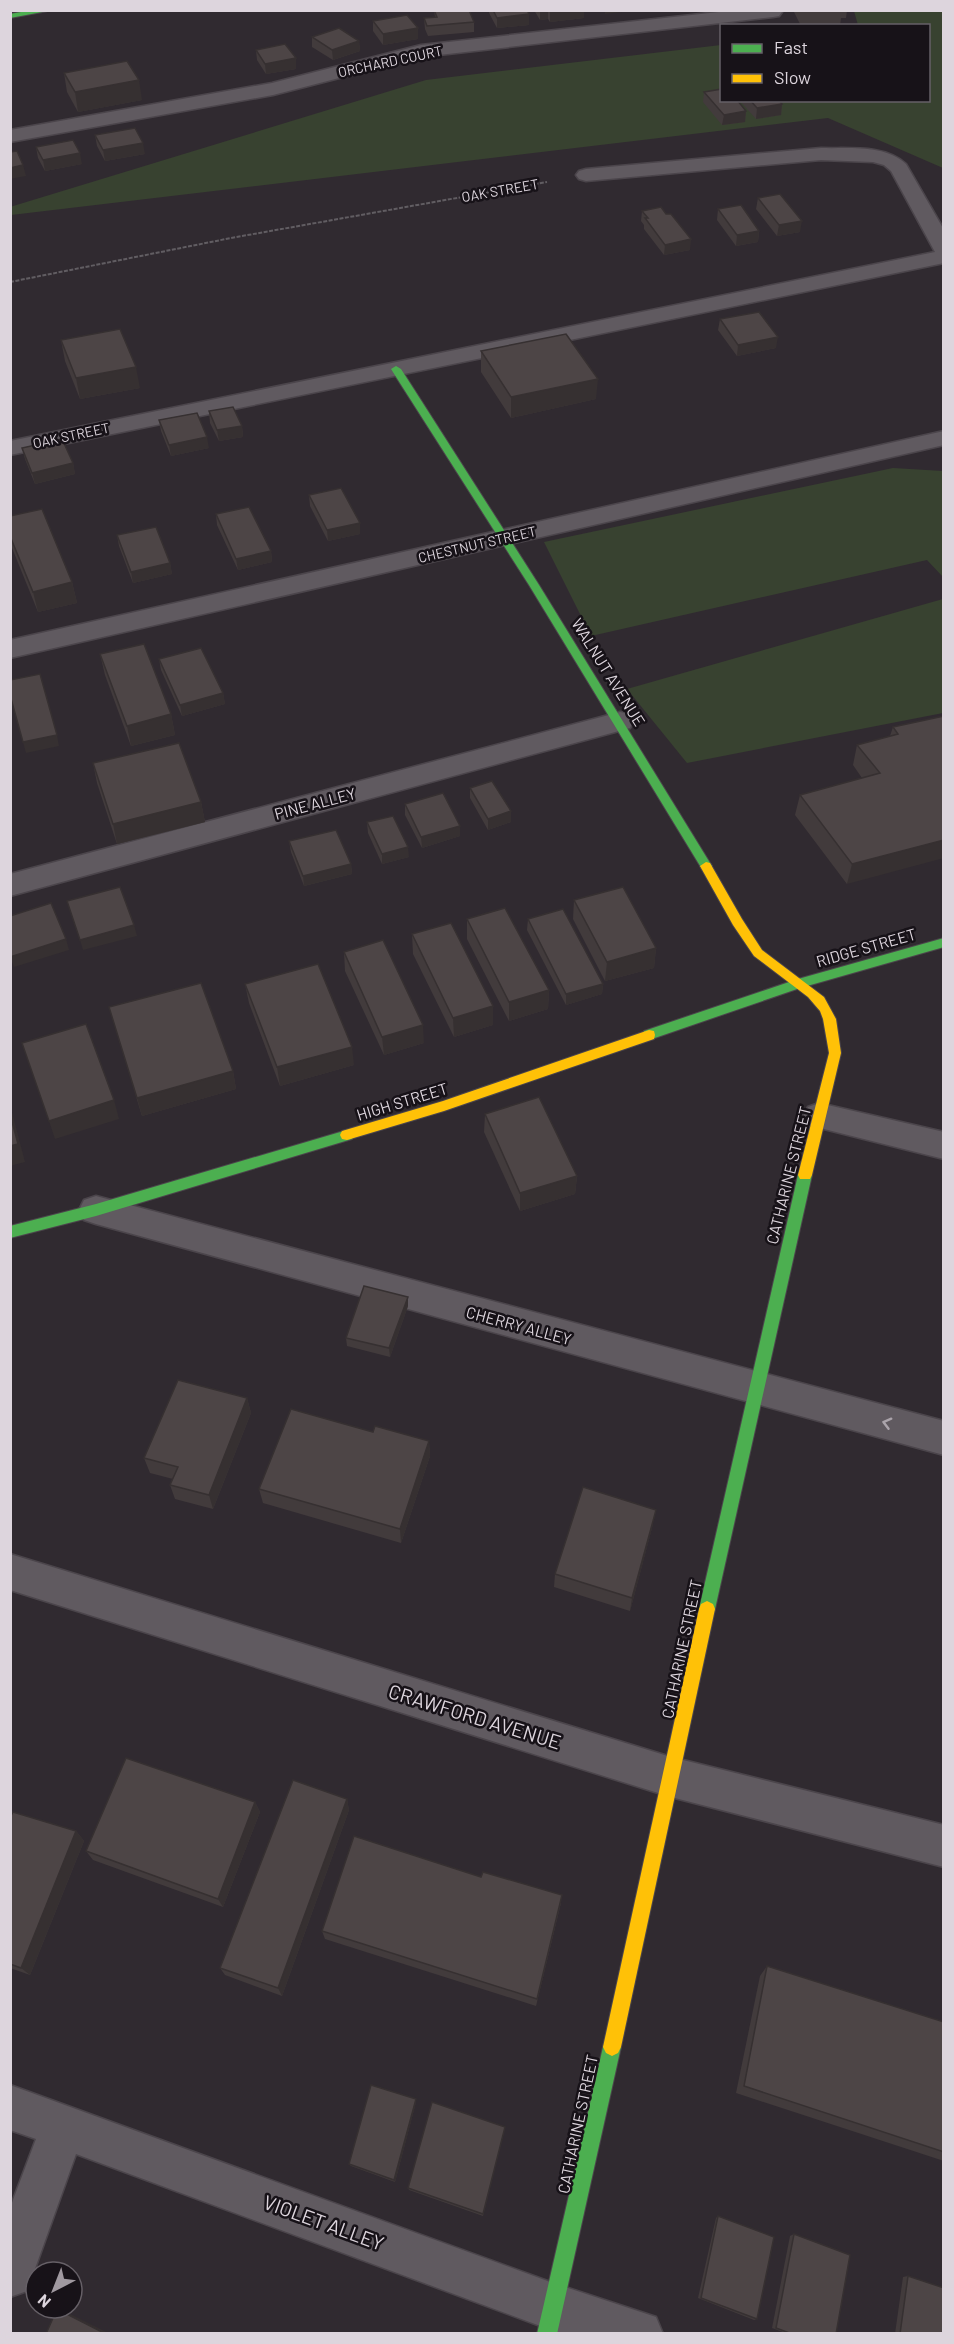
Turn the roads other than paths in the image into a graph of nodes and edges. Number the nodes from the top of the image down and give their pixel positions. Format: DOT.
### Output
graph roads {
  1 [pos="50,10"];
  2 [pos="773,12"];
  3 [pos="10,16"];
  4 [pos="10,136"];
  5 [pos="586,175"];
  6 [pos="944,250"];
  7 [pos="944,257"];
  8 [pos="396,369"];
  9 [pos="944,438"];
  10 [pos="10,448"];
  11 [pos="506,537"];
  12 [pos="10,649"];
  13 [pos="620,721"];
  14 [pos="10,885"];
  15 [pos="944,942"];
  16 [pos="798,984"];
  17 [pos="819,1116"];
  18 [pos="944,1146"];
  19 [pos="96,1210"];
  20 [pos="10,1232"];
  21 [pos="754,1388"];
  22 [pos="944,1438"];
  23 [pos="10,1572"];
  24 [pos="671,1777"];
  25 [pos="944,1846"];
  26 [pos="10,2107"];
  27 [pos="63,2126"];
  28 [pos="10,2274"];
  29 [pos="550,2320"];
  30 [pos="639,2334"];
  1 -- 3 [label="street"];
  2 -- 4 [label="street, ORCHARD COURT"];
  5 -- 6 [label="street"];
  7 -- 8 [label="street, OAK STREET"];
  8 -- 10 [label="street, OAK STREET"];
  8 -- 11 [label="street, WALNUT AVENUE"];
  9 -- 11 [label="street, CHESTNUT STREET"];
  11 -- 12 [label="street, CHESTNUT STREET"];
  11 -- 13 [label="street, WALNUT AVENUE"];
  13 -- 14 [label="street, PINE ALLEY"];
  13 -- 16 [label="street, WALNUT AVENUE"];
  15 -- 16 [label="street, RIDGE STREET"];
  16 -- 17 [label="street, CATHARINE STREET"];
  16 -- 19 [label="street, HIGH STREET"];
  17 -- 18 [label="street"];
  17 -- 21 [label="street, CATHARINE STREET"];
  19 -- 20 [label="street, HIGH STREET"];
  19 -- 21 [label="street, CHERRY ALLEY"];
  22 -- 21 [label="street, CHERRY ALLEY, one-way"];
  21 -- 24 [label="street, CATHARINE STREET"];
  23 -- 24 [label="street, CRAWFORD AVENUE"];
  24 -- 25 [label="street, CRAWFORD AVENUE"];
  24 -- 29 [label="street, CATHARINE STREET"];
  26 -- 27 [label="street, VIOLET ALLEY"];
  27 -- 28 [label="street"];
  27 -- 29 [label="street, VIOLET ALLEY"];
  29 -- 30 [label="street, VIOLET ALLEY"];
}
